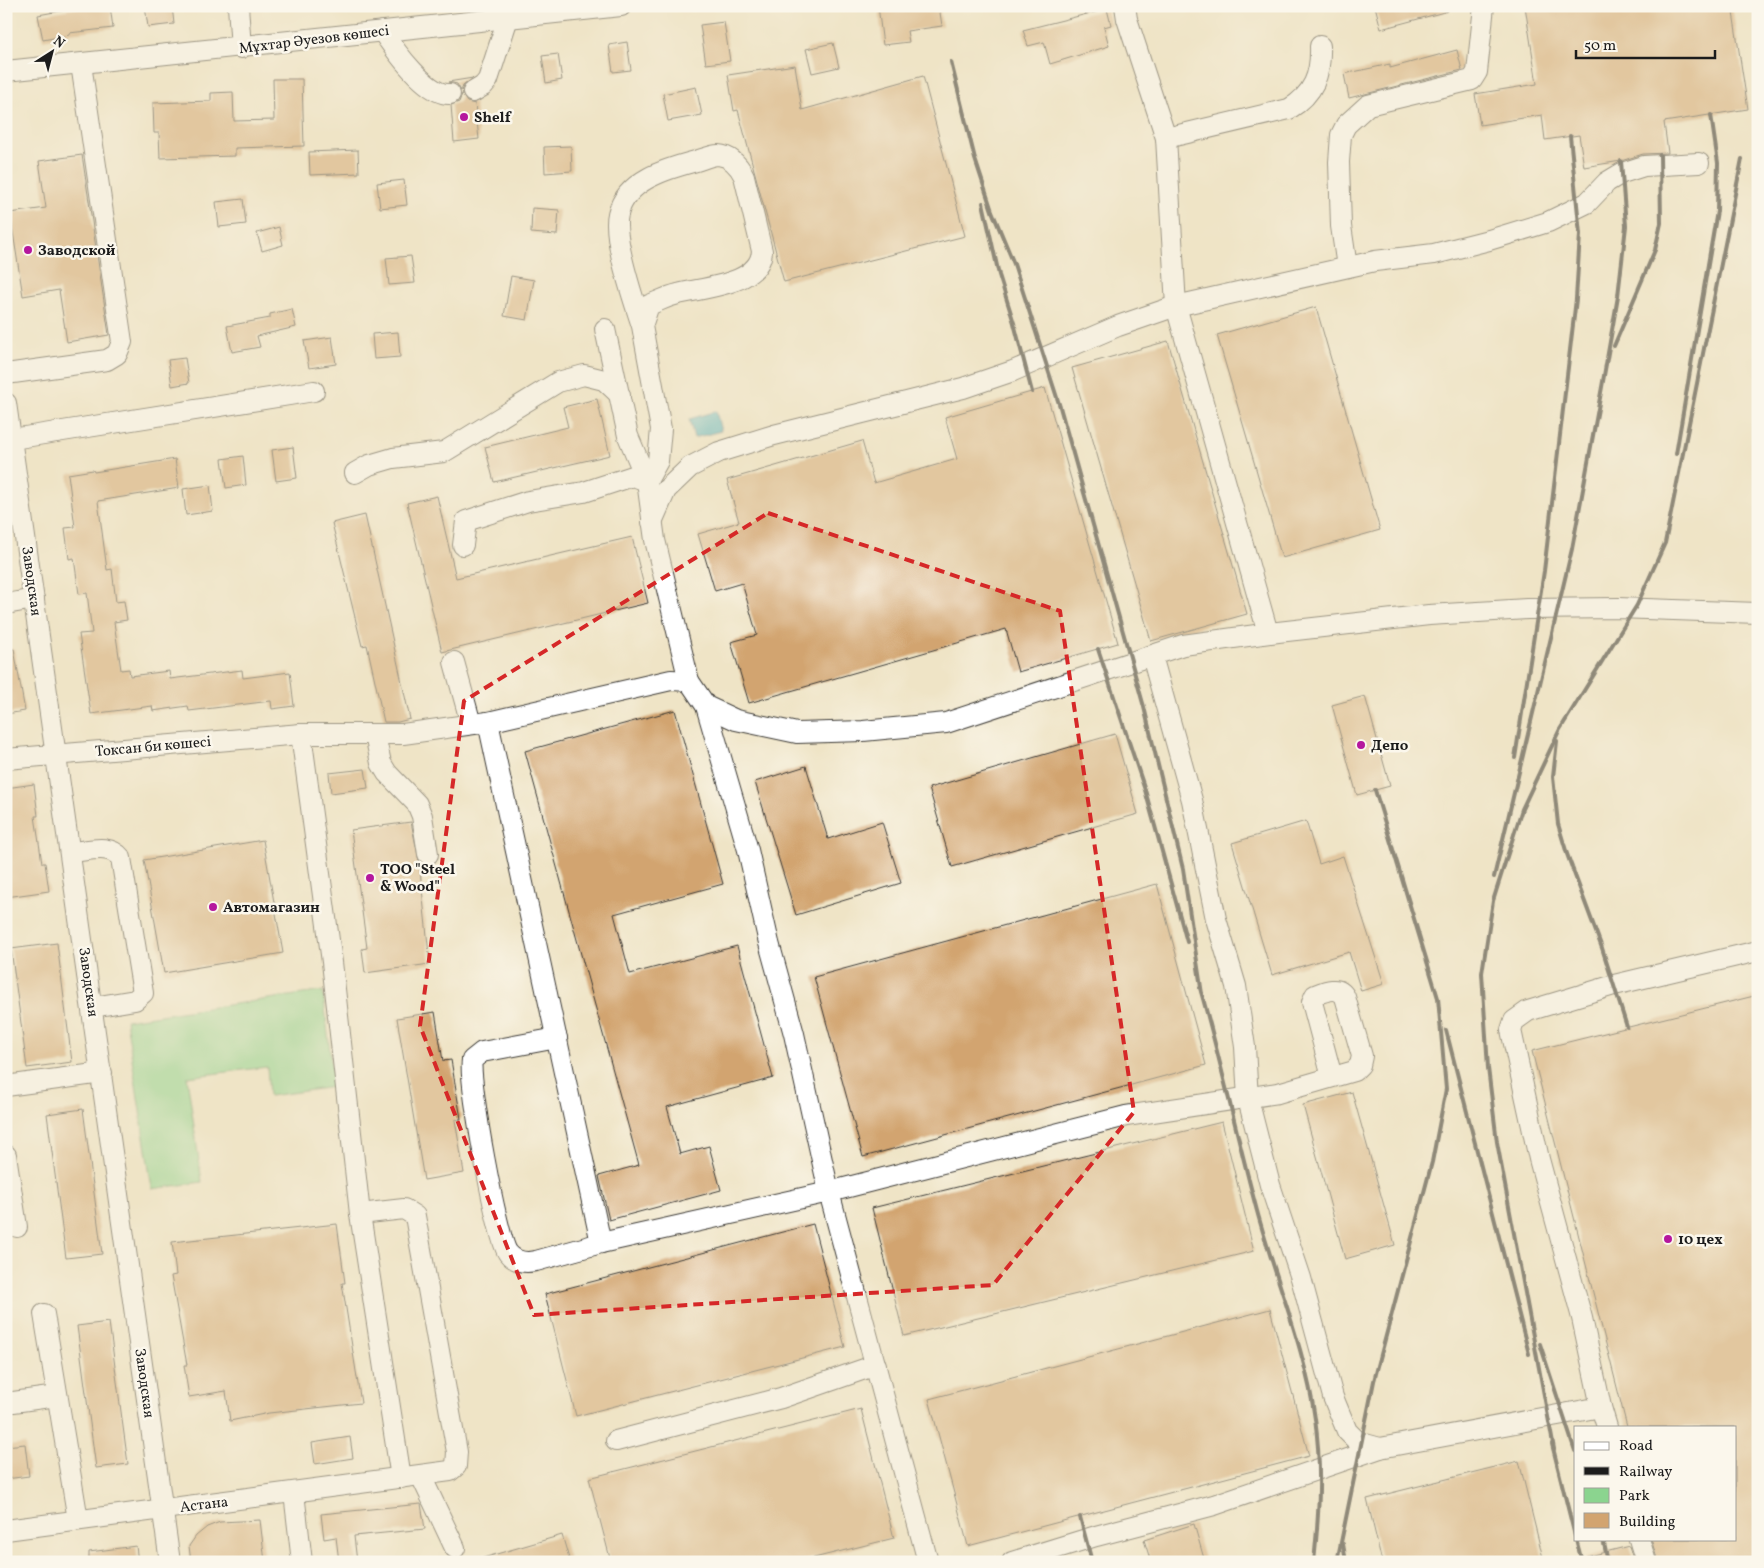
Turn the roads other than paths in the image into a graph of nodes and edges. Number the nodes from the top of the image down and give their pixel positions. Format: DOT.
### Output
graph roads {
  1 [pos="238,6"];
  2 [pos="621,6"];
  3 [pos="1125,6"];
  4 [pos="1484,6"];
  5 [pos="486,13"];
  6 [pos="508,18"];
  7 [pos="382,31"];
  8 [pos="1320,46"];
  9 [pos="240,48"];
  10 [pos="81,64"];
  11 [pos="6,71"];
  12 [pos="473,92"];
  13 [pos="450,94"];
  14 [pos="1166,138"];
  15 [pos="1699,163"];
  16 [pos="1347,267"];
  17 [pos="1176,306"];
  18 [pos="642,326"];
  19 [pos="605,328"];
  20 [pos="6,374"];
  21 [pos="314,391"];
  22 [pos="620,395"];
  23 [pos="6,403"];
  24 [pos="9,439"];
  25 [pos="355,473"];
  26 [pos="647,481"];
  27 [pos="652,522"];
  28 [pos="463,546"];
  29 [pos="34,599"];
  30 [pos="6,604"];
  31 [pos="1758,613"];
  32 [pos="1268,634"];
  33 [pos="1152,656"];
  34 [pos="454,662"];
  35 [pos="689,681"];
  36 [pos="706,706"];
  37 [pos="479,723"];
  38 [pos="301,734"];
  39 [pos="374,735"];
  40 [pos="57,753"];
  41 [pos="6,759"];
  42 [pos="71,852"];
  43 [pos="428,854"];
  44 [pos="1758,951"];
  45 [pos="93,1007"];
  46 [pos="557,1038"];
  47 [pos="102,1073"];
  48 [pos="1332,1076"];
  49 [pos="6,1086"];
  50 [pos="1248,1098"];
  51 [pos="6,1155"];
  52 [pos="829,1192"];
  53 [pos="360,1214"];
  54 [pos="17,1226"];
  55 [pos="601,1243"];
  56 [pos="44,1314"];
  57 [pos="876,1365"];
  58 [pos="57,1396"];
  59 [pos="6,1403"];
  60 [pos="1601,1407"];
  61 [pos="1607,1426"];
  62 [pos="616,1441"];
  63 [pos="1380,1448"];
  64 [pos="421,1476"];
  65 [pos="401,1478"];
  66 [pos="294,1493"];
  67 [pos="163,1509"];
  68 [pos="78,1520"];
  69 [pos="6,1530"];
  70 [pos="1639,1540"];
  71 [pos="455,1548"];
  72 [pos="170,1562"];
  73 [pos="302,1562"];
  74 [pos="928,1562"];
  75 [pos="1012,1562"];
  76 [pos="1646,1562"];
  1 -- 9 [label="street"];
  2 -- 6 [label="street, Мұхтар Әуезов көшесі"];
  3 -- 14 [label="street"];
  4 -- 16 [label="street"];
  5 -- 6 [label="street, Мұхтар Әуезов көшесі"];
  5 -- 7 [label="street, Мұхтар Әуезов көшесі"];
  6 -- 12 [label="street"];
  7 -- 9 [label="street, Мұхтар Әуезов көшесі"];
  7 -- 13 [label="street"];
  8 -- 14 [label="street"];
  9 -- 10 [label="street, Мұхтар Әуезов көшесі"];
  10 -- 11 [label="street, Мұхтар Әуезов көшесі"];
  10 -- 20 [label="street"];
  14 -- 17 [label="street"];
  15 -- 16 [label="street"];
  16 -- 17 [label="street"];
  17 -- 27 [label="street"];
  17 -- 32 [label="street"];
  18 -- 18 [label="street"];
  18 -- 26 [label="street"];
  19 -- 22 [label="street"];
  21 -- 24 [label="street"];
  22 -- 25 [label="street"];
  22 -- 26 [label="street"];
  23 -- 24 [label="street, Заводская"];
  24 -- 29 [label="street, Заводская"];
  26 -- 27 [label="street"];
  26 -- 28 [label="street"];
  27 -- 35 [label="street"];
  29 -- 30 [label="street"];
  29 -- 40 [label="street, Заводская"];
  31 -- 32 [label="street"];
  32 -- 33 [label="street"];
  33 -- 36 [label="street"];
  33 -- 50 [label="street"];
  34 -- 37 [label="street"];
  35 -- 36 [label="street"];
  35 -- 37 [label="street, Токсан би көшесі"];
  36 -- 52 [label="street"];
  37 -- 39 [label="street, Токсан би көшесі"];
  37 -- 46 [label="street"];
  38 -- 39 [label="street, Токсан би көшесі"];
  38 -- 40 [label="street, Токсан би көшесі"];
  38 -- 53 [label="street"];
  39 -- 43 [label="street"];
  40 -- 41 [label="street, Токсан би көшесі"];
  40 -- 42 [label="street, Заводская"];
  42 -- 45 [label="street, Заводская"];
  42 -- 45 [label="street"];
  44 -- 60 [label="street"];
  45 -- 47 [label="street, Заводская"];
  46 -- 55 [label="street"];
  46 -- 55 [label="street"];
  47 -- 49 [label="street"];
  47 -- 67 [label="street, Заводская"];
  48 -- 50 [label="street"];
  50 -- 52 [label="street"];
  50 -- 63 [label="street"];
  51 -- 54 [label="street"];
  52 -- 55 [label="street"];
  52 -- 57 [label="street"];
  53 -- 64 [label="street, Астана"];
  53 -- 65 [label="street"];
  56 -- 58 [label="street"];
  57 -- 62 [label="street"];
  57 -- 74 [label="street"];
  58 -- 59 [label="street"];
  58 -- 68 [label="street"];
  60 -- 61 [label="street"];
  60 -- 63 [label="street"];
  63 -- 75 [label="street"];
  64 -- 65 [label="street, Астана"];
  64 -- 71 [label="street"];
  65 -- 66 [label="street, Астана"];
  66 -- 67 [label="street, Астана"];
  66 -- 73 [label="street"];
  67 -- 68 [label="street, Астана"];
  67 -- 72 [label="street, Заводская"];
  68 -- 69 [label="street, Астана"];
  70 -- 76 [label="street"];
}
